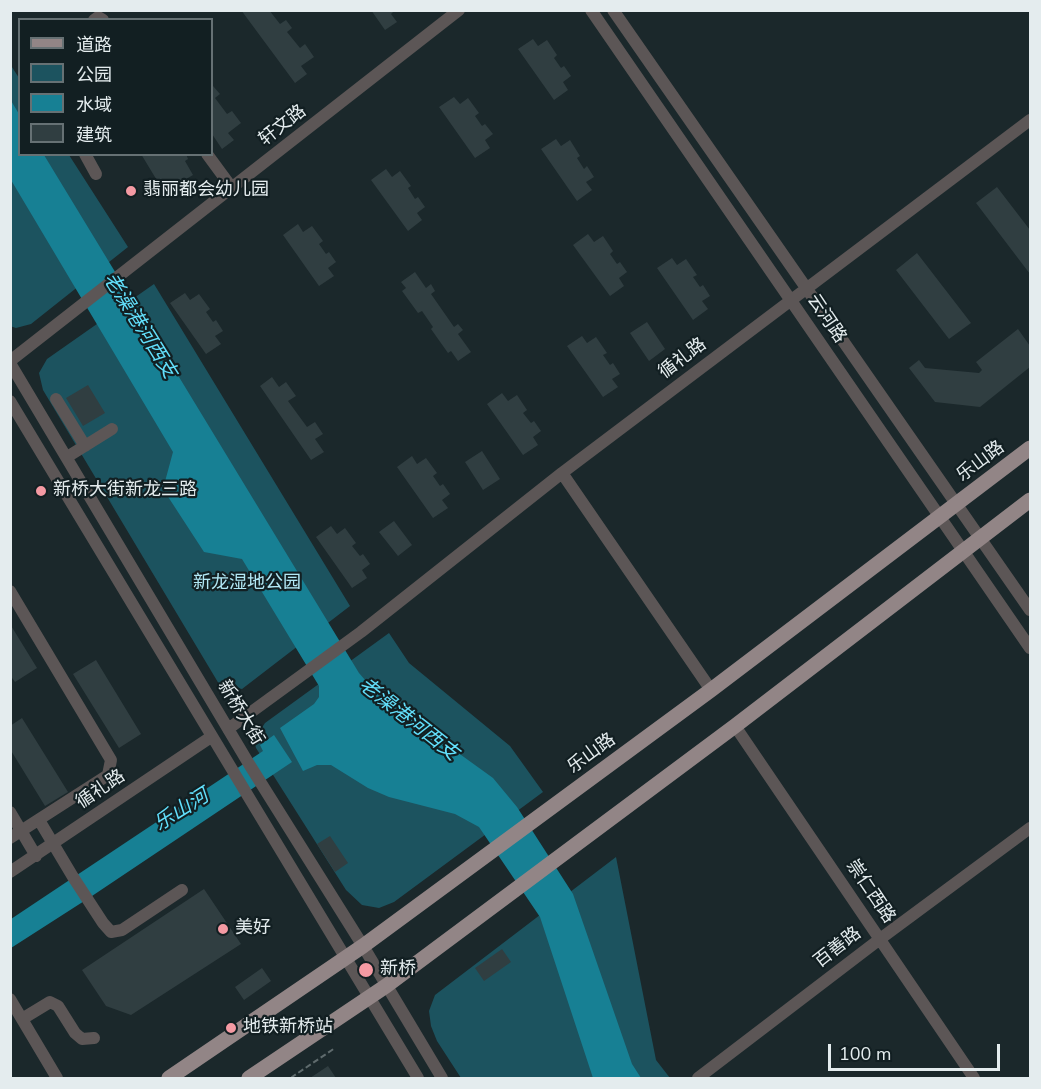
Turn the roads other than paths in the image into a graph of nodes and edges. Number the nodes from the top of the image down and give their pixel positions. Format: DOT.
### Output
graph roads {
  1 [pos="459,10"];
  2 [pos="591,10"];
  3 [pos="614,10"];
  4 [pos="1030,120"];
  5 [pos="86,156"];
  6 [pos="208,156"];
  7 [pos="96,174"];
  8 [pos="232,188"];
  9 [pos="807,289"];
  10 [pos="791,300"];
  11 [pos="10,362"];
  12 [pos="56,399"];
  13 [pos="10,401"];
  14 [pos="112,429"];
  15 [pos="85,446"];
  16 [pos="1030,448"];
  17 [pos="67,457"];
  18 [pos="562,473"];
  19 [pos="1030,500"];
  20 [pos="957,504"];
  21 [pos="939,517"];
  22 [pos="981,538"];
  23 [pos="963,551"];
  24 [pos="10,591"];
  25 [pos="1030,610"];
  26 [pos="1030,648"];
  27 [pos="711,690"];
  28 [pos="735,726"];
  29 [pos="228,729"];
  30 [pos="211,737"];
  31 [pos="10,812"];
  32 [pos="39,820"];
  33 [pos="1030,828"];
  34 [pos="22,831"];
  35 [pos="10,838"];
  36 [pos="53,844"];
  37 [pos="36,856"];
  38 [pos="10,872"];
  39 [pos="182,890"];
  40 [pos="879,939"];
  41 [pos="363,946"];
  42 [pos="345,958"];
  43 [pos="386,986"];
  44 [pos="369,998"];
  45 [pos="10,999"];
  46 [pos="22,1019"];
  47 [pos="94,1038"];
  48 [pos="57,1078"];
  49 [pos="169,1078"];
  50 [pos="249,1078"];
  51 [pos="418,1078"];
  52 [pos="442,1078"];
  53 [pos="698,1078"];
  54 [pos="974,1078"];
  1 -- 8 [label="street, 轩文路"];
  2 -- 10 [label="street, 云河路"];
  3 -- 9 [label="street, 云河路"];
  4 -- 9 [label="street, 循礼路"];
  5 -- 7 [label="street"];
  6 -- 8 [label="street"];
  8 -- 11 [label="street, 轩文路"];
  9 -- 10 [label="street, 循礼路"];
  9 -- 20 [label="street, 云河路"];
  10 -- 18 [label="street, 循礼路"];
  10 -- 21 [label="street, 云河路"];
  11 -- 17 [label="street, 新桥大街"];
  12 -- 15 [label="street"];
  13 -- 30 [label="street, 新桥大街"];
  14 -- 15 [label="street"];
  15 -- 17 [label="street"];
  16 -- 20 [label="main road, 乐山路"];
  17 -- 29 [label="street, 新桥大街"];
  18 -- 27 [label="street"];
  18 -- 29 [label="street, 循礼路"];
  19 -- 22 [label="main road"];
  20 -- 21 [label="main road, 乐山路"];
  20 -- 22 [label="street, 云河路"];
  21 -- 23 [label="street, 云河路"];
  21 -- 27 [label="main road, 乐山路"];
  22 -- 23 [label="main road"];
  22 -- 25 [label="street, 云河路"];
  23 -- 26 [label="street, 云河路"];
  23 -- 28 [label="main road"];
  24 -- 32 [label="street"];
  27 -- 41 [label="main road, 乐山路"];
  28 -- 40 [label="street, 崇仁西路"];
  28 -- 43 [label="main road"];
  29 -- 41 [label="street, 新桥大街"];
  30 -- 36 [label="street, 循礼路"];
  30 -- 42 [label="street, 新桥大街"];
  31 -- 34 [label="street"];
  32 -- 34 [label="street"];
  32 -- 36 [label="street"];
  33 -- 40 [label="street, 百善路"];
  34 -- 35 [label="street"];
  34 -- 37 [label="street"];
  36 -- 37 [label="street, 循礼路"];
  36 -- 39 [label="street"];
  37 -- 38 [label="street, 循礼路"];
  40 -- 53 [label="street, 百善路"];
  40 -- 54 [label="street, 崇仁西路"];
  41 -- 42 [label="main road, 乐山路"];
  41 -- 43 [label="street, 新桥大街"];
  42 -- 44 [label="street, 新桥大街"];
  42 -- 49 [label="main road, 乐山路"];
  43 -- 44 [label="main road"];
  43 -- 52 [label="street, 新桥大街"];
  44 -- 50 [label="main road"];
  44 -- 51 [label="street, 新桥大街"];
  45 -- 46 [label="street"];
  46 -- 47 [label="street"];
  46 -- 48 [label="street"];
}
